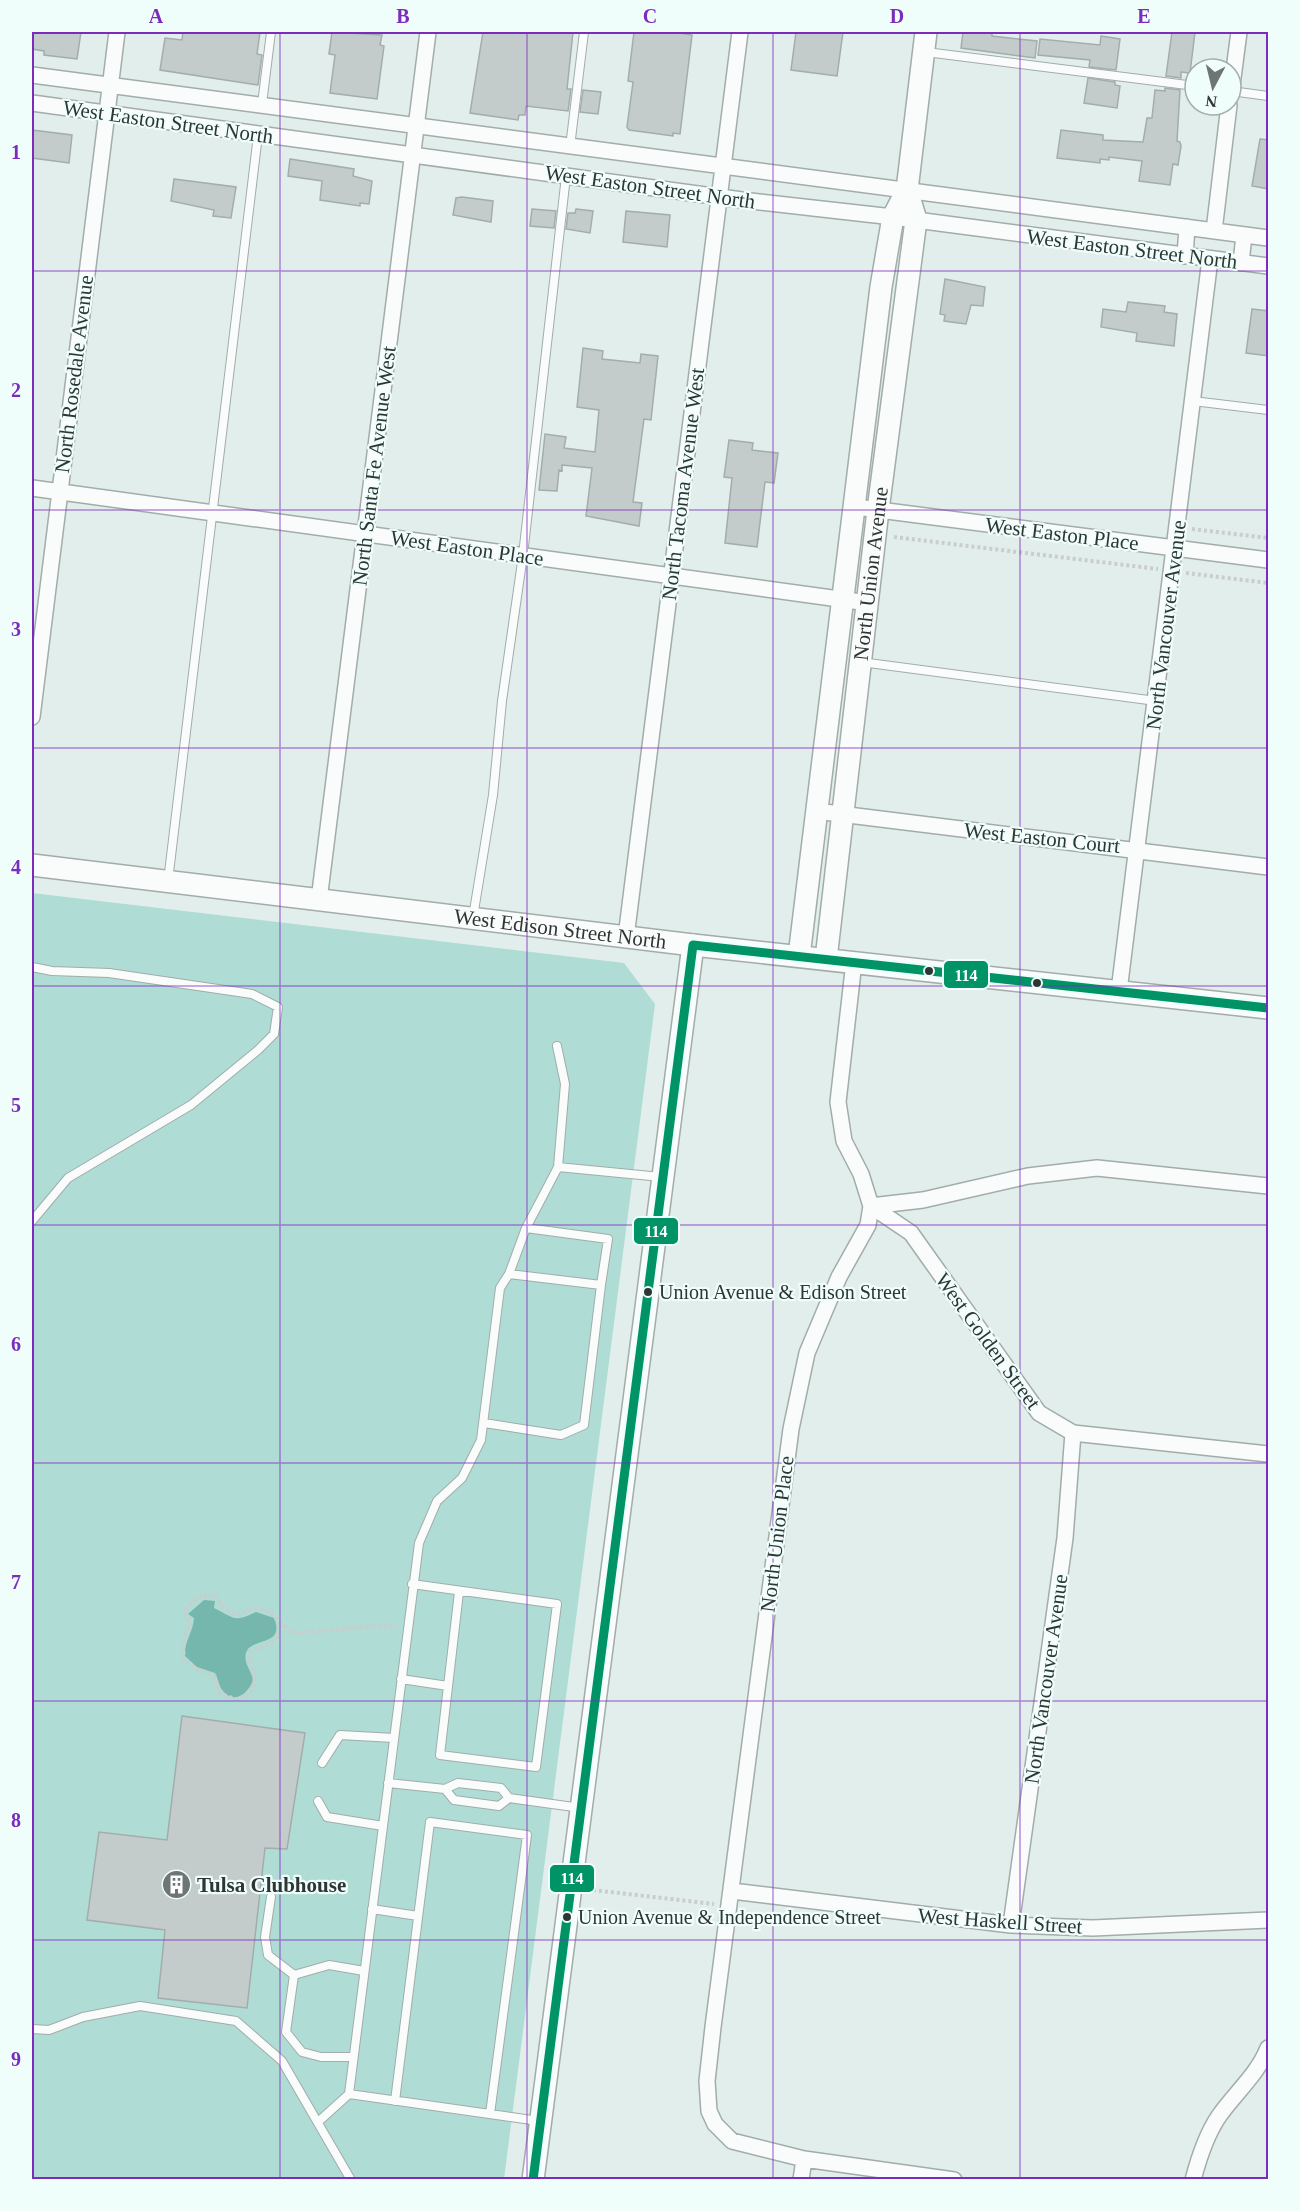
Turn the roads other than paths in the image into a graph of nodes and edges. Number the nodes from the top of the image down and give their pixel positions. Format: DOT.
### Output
graph roads {
  1 [pos="117,32"];
  2 [pos="271,32"];
  3 [pos="428,32"];
  4 [pos="584,32"];
  5 [pos="740,32"];
  6 [pos="1239,32"];
  7 [pos="924,42"];
  8 [pos="1236,57"];
  9 [pos="32,75"];
  10 [pos="1183,84"];
  11 [pos="110,85"];
  12 [pos="1243,93"];
  13 [pos="1269,96"];
  14 [pos="32,104"];
  15 [pos="262,104"];
  16 [pos="106,114"];
  17 [pos="1228,117"];
  18 [pos="416,126"];
  19 [pos="258,135"];
  20 [pos="570,147"];
  21 [pos="413,154"];
  22 [pos="723,167"];
  23 [pos="566,174"];
  24 [pos="907,190"];
  25 [pos="719,197"];
  26 [pos="893,217"];
  27 [pos="916,220"];
  28 [pos="1187,227"];
  29 [pos="1214,231"];
  30 [pos="1244,235"];
  31 [pos="1269,238"];
  32 [pos="1185,256"];
  33 [pos="1210,259"];
  34 [pos="1240,263"];
  35 [pos="1269,266"];
  36 [pos="1193,401"];
  37 [pos="1269,410"];
  38 [pos="32,488"];
  39 [pos="60,492"];
  40 [pos="856,507"];
  41 [pos="878,510"];
  42 [pos="212,513"];
  43 [pos="366,534"];
  44 [pos="1174,549"];
  45 [pos="523,555"];
  46 [pos="1269,560"];
  47 [pos="672,575"];
  48 [pos="843,599"];
  49 [pos="867,603"];
  50 [pos="861,662"];
  51 [pos="1157,702"];
  52 [pos="32,717"];
  53 [pos="816,811"];
  54 [pos="844,816"];
  55 [pos="1137,849"];
  56 [pos="32,866"];
  57 [pos="1269,867"];
  58 [pos="168,882"];
  59 [pos="319,900"];
  60 [pos="472,918"];
  61 [pos="627,937"];
  62 [pos="693,945"];
  63 [pos="799,956"];
  64 [pos="825,959"];
  65 [pos="854,962"];
  66 [pos="32,967"];
  67 [pos="1119,991"];
  68 [pos="1269,1008"];
  69 [pos="558,1046"];
  70 [pos="558,1167"];
  71 [pos="662,1177"];
  72 [pos="1269,1186"];
  73 [pos="871,1206"];
  74 [pos="32,1221"];
  75 [pos="526,1228"];
  76 [pos="509,1274"];
  77 [pos="601,1285"];
  78 [pos="483,1423"];
  79 [pos="1073,1433"];
  80 [pos="1269,1454"];
  81 [pos="412,1584"];
  82 [pos="459,1592"];
  83 [pos="401,1679"];
  84 [pos="448,1686"];
  85 [pos="394,1738"];
  86 [pos="322,1763"];
  87 [pos="388,1784"];
  88 [pos="446,1789"];
  89 [pos="509,1798"];
  90 [pos="318,1801"];
  91 [pos="581,1808"];
  92 [pos="383,1826"];
  93 [pos="271,1897"];
  94 [pos="731,1899"];
  95 [pos="372,1910"];
  96 [pos="418,1916"];
  97 [pos="1269,1920"];
  98 [pos="1011,1925"];
  99 [pos="364,1971"];
  100 [pos="294,1975"];
  101 [pos="32,2029"];
  102 [pos="1269,2048"];
  103 [pos="353,2057"];
  104 [pos="349,2094"];
  105 [pos="395,2101"];
  106 [pos="490,2114"];
  107 [pos="541,2121"];
  108 [pos="318,2122"];
  109 [pos="804,2158"];
  110 [pos="351,2180"];
  111 [pos="533,2180"];
  112 [pos="801,2180"];
  113 [pos="954,2180"];
  114 [pos="1193,2180"];
  1 -- 11 [label="street, North Rosedale Avenue"];
  2 -- 15 [label="lane"];
  3 -- 18 [label="street, North Santa Fe Avenue West"];
  4 -- 20 [label="lane"];
  5 -- 22 [label="street, North Tacoma Avenue West"];
  6 -- 8 [label="street"];
  7 -- 10 [label="lane"];
  7 -- 24 [label="street, North Union Avenue"];
  9 -- 11 [label="street, West Easton Street North"];
  11 -- 15 [label="street, West Easton Street North"];
  11 -- 16 [label="street, North Rosedale Avenue"];
  12 -- 13 [label="lane"];
  14 -- 16 [label="street, West Easton Street North"];
  15 -- 18 [label="street, West Easton Street North"];
  16 -- 19 [label="street, West Easton Street North"];
  16 -- 39 [label="street, North Rosedale Avenue"];
  17 -- 29 [label="street"];
  18 -- 20 [label="street, West Easton Street North"];
  18 -- 21 [label="street, North Santa Fe Avenue West"];
  19 -- 21 [label="street, West Easton Street North"];
  19 -- 42 [label="lane"];
  20 -- 22 [label="street, West Easton Street North"];
  21 -- 23 [label="street, West Easton Street North"];
  21 -- 43 [label="street, North Santa Fe Avenue West"];
  22 -- 24 [label="street, West Easton Street North"];
  22 -- 25 [label="street, North Tacoma Avenue West"];
  23 -- 25 [label="street, West Easton Street North"];
  23 -- 45 [label="lane"];
  24 -- 26 [label="street, North Union Avenue"];
  24 -- 27 [label="street, North Union Avenue"];
  24 -- 28 [label="street, West Easton Street North"];
  25 -- 26 [label="street, West Easton Street North"];
  25 -- 47 [label="street, North Tacoma Avenue West"];
  26 -- 27 [label="street, West Easton Street North"];
  26 -- 40 [label="street, North Union Avenue"];
  27 -- 32 [label="street, West Easton Street North"];
  27 -- 41 [label="street, North Union Avenue"];
  28 -- 29 [label="street, West Easton Street North"];
  28 -- 32 [label="street"];
  29 -- 30 [label="street, West Easton Street North"];
  30 -- 31 [label="street, West Easton Street North"];
  30 -- 34 [label="street"];
  32 -- 33 [label="street, West Easton Street North"];
  33 -- 34 [label="street, West Easton Street North"];
  33 -- 36 [label="street, North Vancouver Avenue"];
  34 -- 35 [label="street, West Easton Street North"];
  36 -- 37 [label="lane"];
  36 -- 44 [label="street, North Vancouver Avenue"];
  38 -- 39 [label="street, West Easton Place"];
  39 -- 42 [label="street, West Easton Place"];
  39 -- 52 [label="street, North Rosedale Avenue"];
  40 -- 41 [label="street, West Easton Place"];
  40 -- 48 [label="street, North Union Avenue"];
  41 -- 44 [label="street, West Easton Place"];
  41 -- 49 [label="street, North Union Avenue"];
  42 -- 43 [label="street, West Easton Place"];
  42 -- 58 [label="lane"];
  43 -- 45 [label="street, West Easton Place"];
  43 -- 59 [label="street, North Santa Fe Avenue West"];
  44 -- 46 [label="street, West Easton Place"];
  44 -- 51 [label="street, North Vancouver Avenue"];
  45 -- 47 [label="street, West Easton Place"];
  45 -- 60 [label="lane"];
  47 -- 48 [label="street, West Easton Place"];
  47 -- 61 [label="street, North Tacoma Avenue West"];
  48 -- 49 [label="street, West Easton Place"];
  48 -- 53 [label="street, North Union Avenue"];
  49 -- 50 [label="street, North Union Avenue"];
  50 -- 51 [label="lane"];
  50 -- 54 [label="street, North Union Avenue"];
  51 -- 55 [label="street, North Vancouver Avenue"];
  53 -- 54 [label="street, West Easton Court"];
  53 -- 63 [label="street, North Union Avenue"];
  54 -- 55 [label="street, West Easton Court"];
  54 -- 64 [label="street, North Union Avenue"];
  55 -- 57 [label="street, West Easton Court"];
  55 -- 67 [label="street, North Vancouver Avenue"];
  56 -- 58 [label="street, West Edison Street North"];
  58 -- 59 [label="street, West Edison Street North"];
  59 -- 60 [label="street, West Edison Street North"];
  60 -- 61 [label="street, West Edison Street North"];
  61 -- 62 [label="street, West Edison Street North"];
  62 -- 63 [label="street, West Edison Street North"];
  62 -- 71 [label="street"];
  63 -- 64 [label="street, West Edison Street North"];
  64 -- 65 [label="street, West Edison Street North"];
  65 -- 67 [label="street, West Edison Street North"];
  65 -- 73 [label="street"];
  66 -- 74 [label="lane"];
  67 -- 68 [label="street, West Edison Street North"];
  69 -- 70 [label="lane"];
  70 -- 71 [label="lane"];
  70 -- 75 [label="lane"];
  71 -- 91 [label="street"];
  72 -- 73 [label="street"];
  73 -- 79 [label="street, West Golden Street"];
  73 -- 94 [label="street, North Union Place"];
  75 -- 76 [label="lane"];
  75 -- 77 [label="lane"];
  76 -- 77 [label="lane"];
  76 -- 78 [label="lane"];
  77 -- 78 [label="lane"];
  78 -- 81 [label="lane"];
  79 -- 80 [label="street, West Golden Street"];
  79 -- 98 [label="street, North Vancouver Avenue"];
  81 -- 82 [label="lane"];
  81 -- 83 [label="lane"];
  82 -- 84 [label="lane"];
  82 -- 84 [label="lane"];
  83 -- 84 [label="lane"];
  83 -- 85 [label="lane"];
  85 -- 86 [label="lane"];
  85 -- 87 [label="lane"];
  87 -- 88 [label="lane"];
  87 -- 92 [label="lane"];
  88 -- 89 [label="lane"];
  88 -- 89 [label="lane"];
  89 -- 91 [label="lane"];
  90 -- 92 [label="lane"];
  91 -- 107 [label="street"];
  92 -- 95 [label="lane"];
  93 -- 100 [label="lane"];
  94 -- 98 [label="street, West Haskell Street"];
  94 -- 109 [label="street, North Union Place"];
  95 -- 96 [label="lane"];
  95 -- 99 [label="lane"];
  96 -- 105 [label="lane"];
  96 -- 106 [label="lane"];
  97 -- 98 [label="street, West Haskell Street"];
  99 -- 100 [label="lane"];
  99 -- 103 [label="lane"];
  100 -- 103 [label="lane"];
  101 -- 108 [label="lane"];
  102 -- 114 [label="street"];
  103 -- 104 [label="lane"];
  104 -- 105 [label="lane"];
  104 -- 108 [label="lane"];
  105 -- 106 [label="lane"];
  106 -- 107 [label="lane"];
  107 -- 111 [label="street"];
  108 -- 110 [label="lane"];
  109 -- 112 [label="street"];
  109 -- 113 [label="street"];
}
